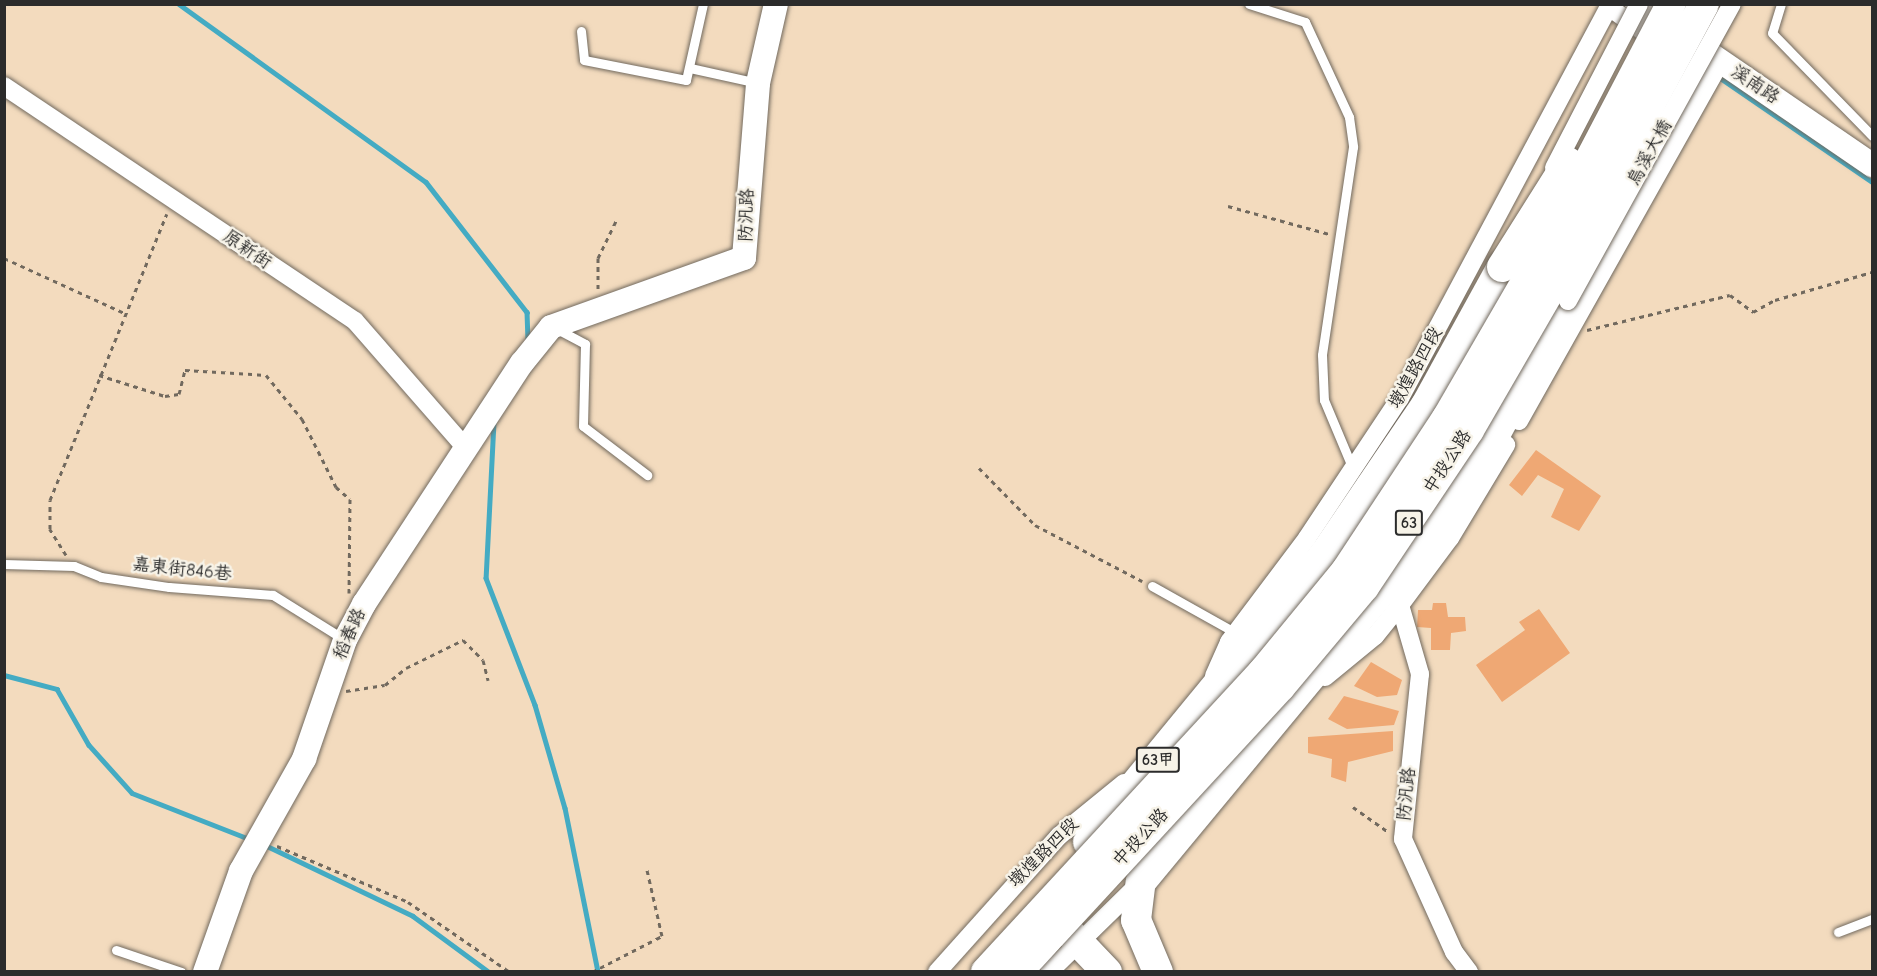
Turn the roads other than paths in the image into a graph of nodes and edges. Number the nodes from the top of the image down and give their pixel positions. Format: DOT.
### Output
graph roads {
  1 [pos="703,4"];
  2 [pos="776,4"];
  3 [pos="1249,4"];
  4 [pos="1638,4"];
  5 [pos="1656,4"];
  6 [pos="1671,4"];
  7 [pos="1704,4"];
  8 [pos="1717,4"];
  9 [pos="1732,4"];
  10 [pos="1781,4"];
  11 [pos="1609,6"];
  12 [pos="581,31"];
  13 [pos="690,68"];
  14 [pos="1715,70"];
  15 [pos="758,83"];
  16 [pos="4,86"];
  17 [pos="1872,136"];
  18 [pos="1872,165"];
  19 [pos="1502,267"];
  20 [pos="1569,315"];
  21 [pos="551,327"];
  22 [pos="463,445"];
  23 [pos="1354,471"];
  24 [pos="646,475"];
  25 [pos="4,564"];
  26 [pos="1152,586"];
  27 [pos="1400,605"];
  28 [pos="1236,633"];
  29 [pos="345,640"];
  30 [pos="1296,701"];
  31 [pos="1196,715"];
  32 [pos="1166,750"];
  33 [pos="1141,882"];
  34 [pos="1872,919"];
  35 [pos="1838,932"];
  36 [pos="1075,941"];
  37 [pos="116,950"];
  38 [pos="181,972"];
  39 [pos="204,972"];
  40 [pos="937,972"];
  41 [pos="986,972"];
  42 [pos="1017,972"];
  43 [pos="1049,972"];
  44 [pos="1107,972"];
  45 [pos="1158,972"];
  46 [pos="1469,972"];
  1 -- 13 [label="lane"];
  2 -- 15 [label="street, 防汎路"];
  3 -- 23 [label="lane"];
  4 -- 14 [label="street, 溪南路"];
  4 -- 19 [label="street, bridge"];
  5 -- 19 [label="main road, bridge"];
  6 -- 41 [label="main road, 中投公路 / 63, bridge"];
  7 -- 42 [label="main road, 中投公路 / 63, bridge"];
  8 -- 20 [label="main road, bridge"];
  9 -- 20 [label="street, 烏溪大橋, bridge"];
  10 -- 17 [label="lane"];
  11 -- 14 [label="street"];
  11 -- 23 [label="street, 墩煌路四段"];
  12 -- 13 [label="lane"];
  13 -- 15 [label="lane"];
  14 -- 18 [label="street, 溪南路"];
  14 -- 20 [label="street"];
  15 -- 21 [label="street, 防汎路"];
  16 -- 22 [label="street, 原新街"];
  19 -- 31 [label="main road, 63甲"];
  20 -- 27 [label="street"];
  20 -- 30 [label="main road"];
  21 -- 22 [label="street, 稻春路"];
  21 -- 24 [label="lane"];
  22 -- 29 [label="street, 稻春路"];
  23 -- 28 [label="street, 墩煌路四段"];
  25 -- 29 [label="lane, 嘉東街846巷"];
  26 -- 28 [label="lane"];
  27 -- 30 [label="street"];
  27 -- 46 [label="street, 防汎路"];
  28 -- 31 [label="street, 墩煌路四段"];
  29 -- 39 [label="street, 稻春路"];
  30 -- 33 [label="main road"];
  31 -- 32 [label="main road, 63甲"];
  32 -- 36 [label="main road, 63甲"];
  32 -- 40 [label="street, 墩煌路四段"];
  33 -- 36 [label="street"];
  33 -- 45 [label="main road"];
  34 -- 35 [label="lane"];
  36 -- 43 [label="street"];
  36 -- 44 [label="main road, 63甲"];
  37 -- 38 [label="lane"];
}
